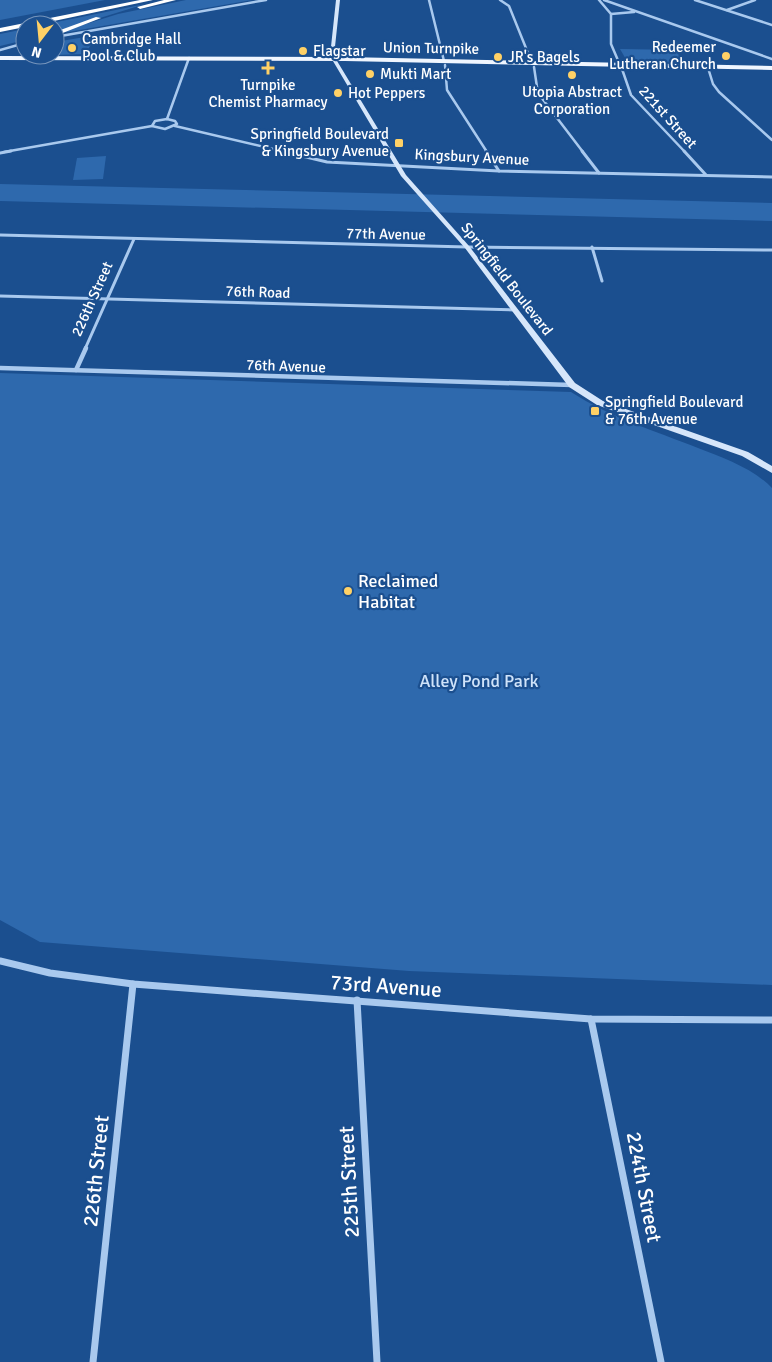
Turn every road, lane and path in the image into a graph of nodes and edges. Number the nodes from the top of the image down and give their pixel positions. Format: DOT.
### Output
graph roads {
  1 [pos="118,0"];
  2 [pos="150,0"];
  3 [pos="173,0"];
  4 [pos="266,0"];
  5 [pos="338,0"];
  6 [pos="429,0"];
  7 [pos="500,0"];
  8 [pos="599,0"];
  9 [pos="604,0"];
  10 [pos="695,0"];
  11 [pos="754,0"];
  12 [pos="726,10"];
  13 [pos="639,12"];
  14 [pos="611,14"];
  15 [pos="0,24"];
  16 [pos="772,25"];
  17 [pos="0,30"];
  18 [pos="65,31"];
  19 [pos="65,33"];
  20 [pos="15,46"];
  21 [pos="0,50"];
  22 [pos="0,58"];
  23 [pos="772,59"];
  24 [pos="188,61"];
  25 [pos="334,61"];
  26 [pos="0,63"];
  27 [pos="445,63"];
  28 [pos="533,65"];
  29 [pos="621,67"];
  30 [pos="772,68"];
  31 [pos="709,71"];
  32 [pos="772,72"];
  33 [pos="167,119"];
  34 [pos="152,126"];
  35 [pos="175,126"];
  36 [pos="772,140"];
  37 [pos="0,153"];
  38 [pos="398,164"];
  39 [pos="500,171"];
  40 [pos="600,173"];
  41 [pos="706,175"];
  42 [pos="772,177"];
  43 [pos="0,235"];
  44 [pos="134,239"];
  45 [pos="467,247"];
  46 [pos="592,247"];
  47 [pos="772,250"];
  48 [pos="602,281"];
  49 [pos="0,296"];
  50 [pos="108,299"];
  51 [pos="516,310"];
  52 [pos="0,368"];
  53 [pos="76,370"];
  54 [pos="572,385"];
  55 [pos="772,470"];
  56 [pos="0,961"];
  57 [pos="133,984"];
  58 [pos="357,1000"];
  59 [pos="592,1019"];
  60 [pos="772,1020"];
  61 [pos="93,1362"];
  62 [pos="377,1362"];
  63 [pos="661,1362"];
  1 -- 15 [label="highway"];
  2 -- 17 [label="highway"];
  3 -- 18 [label="highway"];
  4 -- 19 [label="street"];
  5 -- 25 [label="main road"];
  6 -- 27 [label="street"];
  7 -- 28 [label="street"];
  8 -- 14 [label="street"];
  9 -- 13 [label="street"];
  10 -- 12 [label="street"];
  11 -- 12 [label="street"];
  12 -- 16 [label="street"];
  13 -- 14 [label="street"];
  13 -- 23 [label="street"];
  14 -- 29 [label="street, 221st Street"];
  20 -- 21 [label="street"];
  22 -- 24 [label="main road, Union Turnpike"];
  24 -- 25 [label="main road, Union Turnpike"];
  24 -- 26 [label="main road, Union Turnpike"];
  24 -- 33 [label="street"];
  25 -- 27 [label="main road, Union Turnpike"];
  25 -- 38 [label="main road, Springfield Boulevard"];
  27 -- 28 [label="main road, Union Turnpike"];
  27 -- 39 [label="street"];
  28 -- 29 [label="main road, Union Turnpike"];
  28 -- 40 [label="street"];
  29 -- 30 [label="main road, Union Turnpike"];
  29 -- 31 [label="main road, Union Turnpike"];
  29 -- 41 [label="street, 221st Street"];
  31 -- 32 [label="main road, Union Turnpike"];
  31 -- 36 [label="street"];
  33 -- 34 [label="street"];
  33 -- 35 [label="street"];
  34 -- 35 [label="street"];
  34 -- 37 [label="street"];
  35 -- 38 [label="street, Kingsbury Avenue"];
  38 -- 39 [label="street, Kingsbury Avenue"];
  38 -- 45 [label="main road, Springfield Boulevard"];
  39 -- 40 [label="street, Kingsbury Avenue"];
  40 -- 41 [label="street, Kingsbury Avenue"];
  41 -- 42 [label="street, Kingsbury Avenue"];
  43 -- 44 [label="street, 77th Avenue"];
  44 -- 45 [label="street, 77th Avenue"];
  44 -- 50 [label="street, 226th Street"];
  45 -- 46 [label="street, 77th Avenue"];
  45 -- 51 [label="main road, Springfield Boulevard"];
  46 -- 47 [label="street, 77th Avenue"];
  46 -- 48 [label="street"];
  49 -- 50 [label="street, 76th Road"];
  50 -- 51 [label="street, 76th Road"];
  50 -- 53 [label="street, 226th Street"];
  51 -- 54 [label="main road, Springfield Boulevard"];
  52 -- 53 [label="street, 76th Avenue"];
  53 -- 54 [label="street, 76th Avenue"];
  54 -- 55 [label="main road, Springfield Boulevard"];
  56 -- 57 [label="street, 73rd Avenue"];
  57 -- 58 [label="street, 73rd Avenue"];
  57 -- 61 [label="street, 226th Street"];
  58 -- 59 [label="street, 73rd Avenue"];
  58 -- 62 [label="street, 225th Street"];
  59 -- 60 [label="street, 73rd Avenue"];
  59 -- 63 [label="street, 224th Street"];
}
